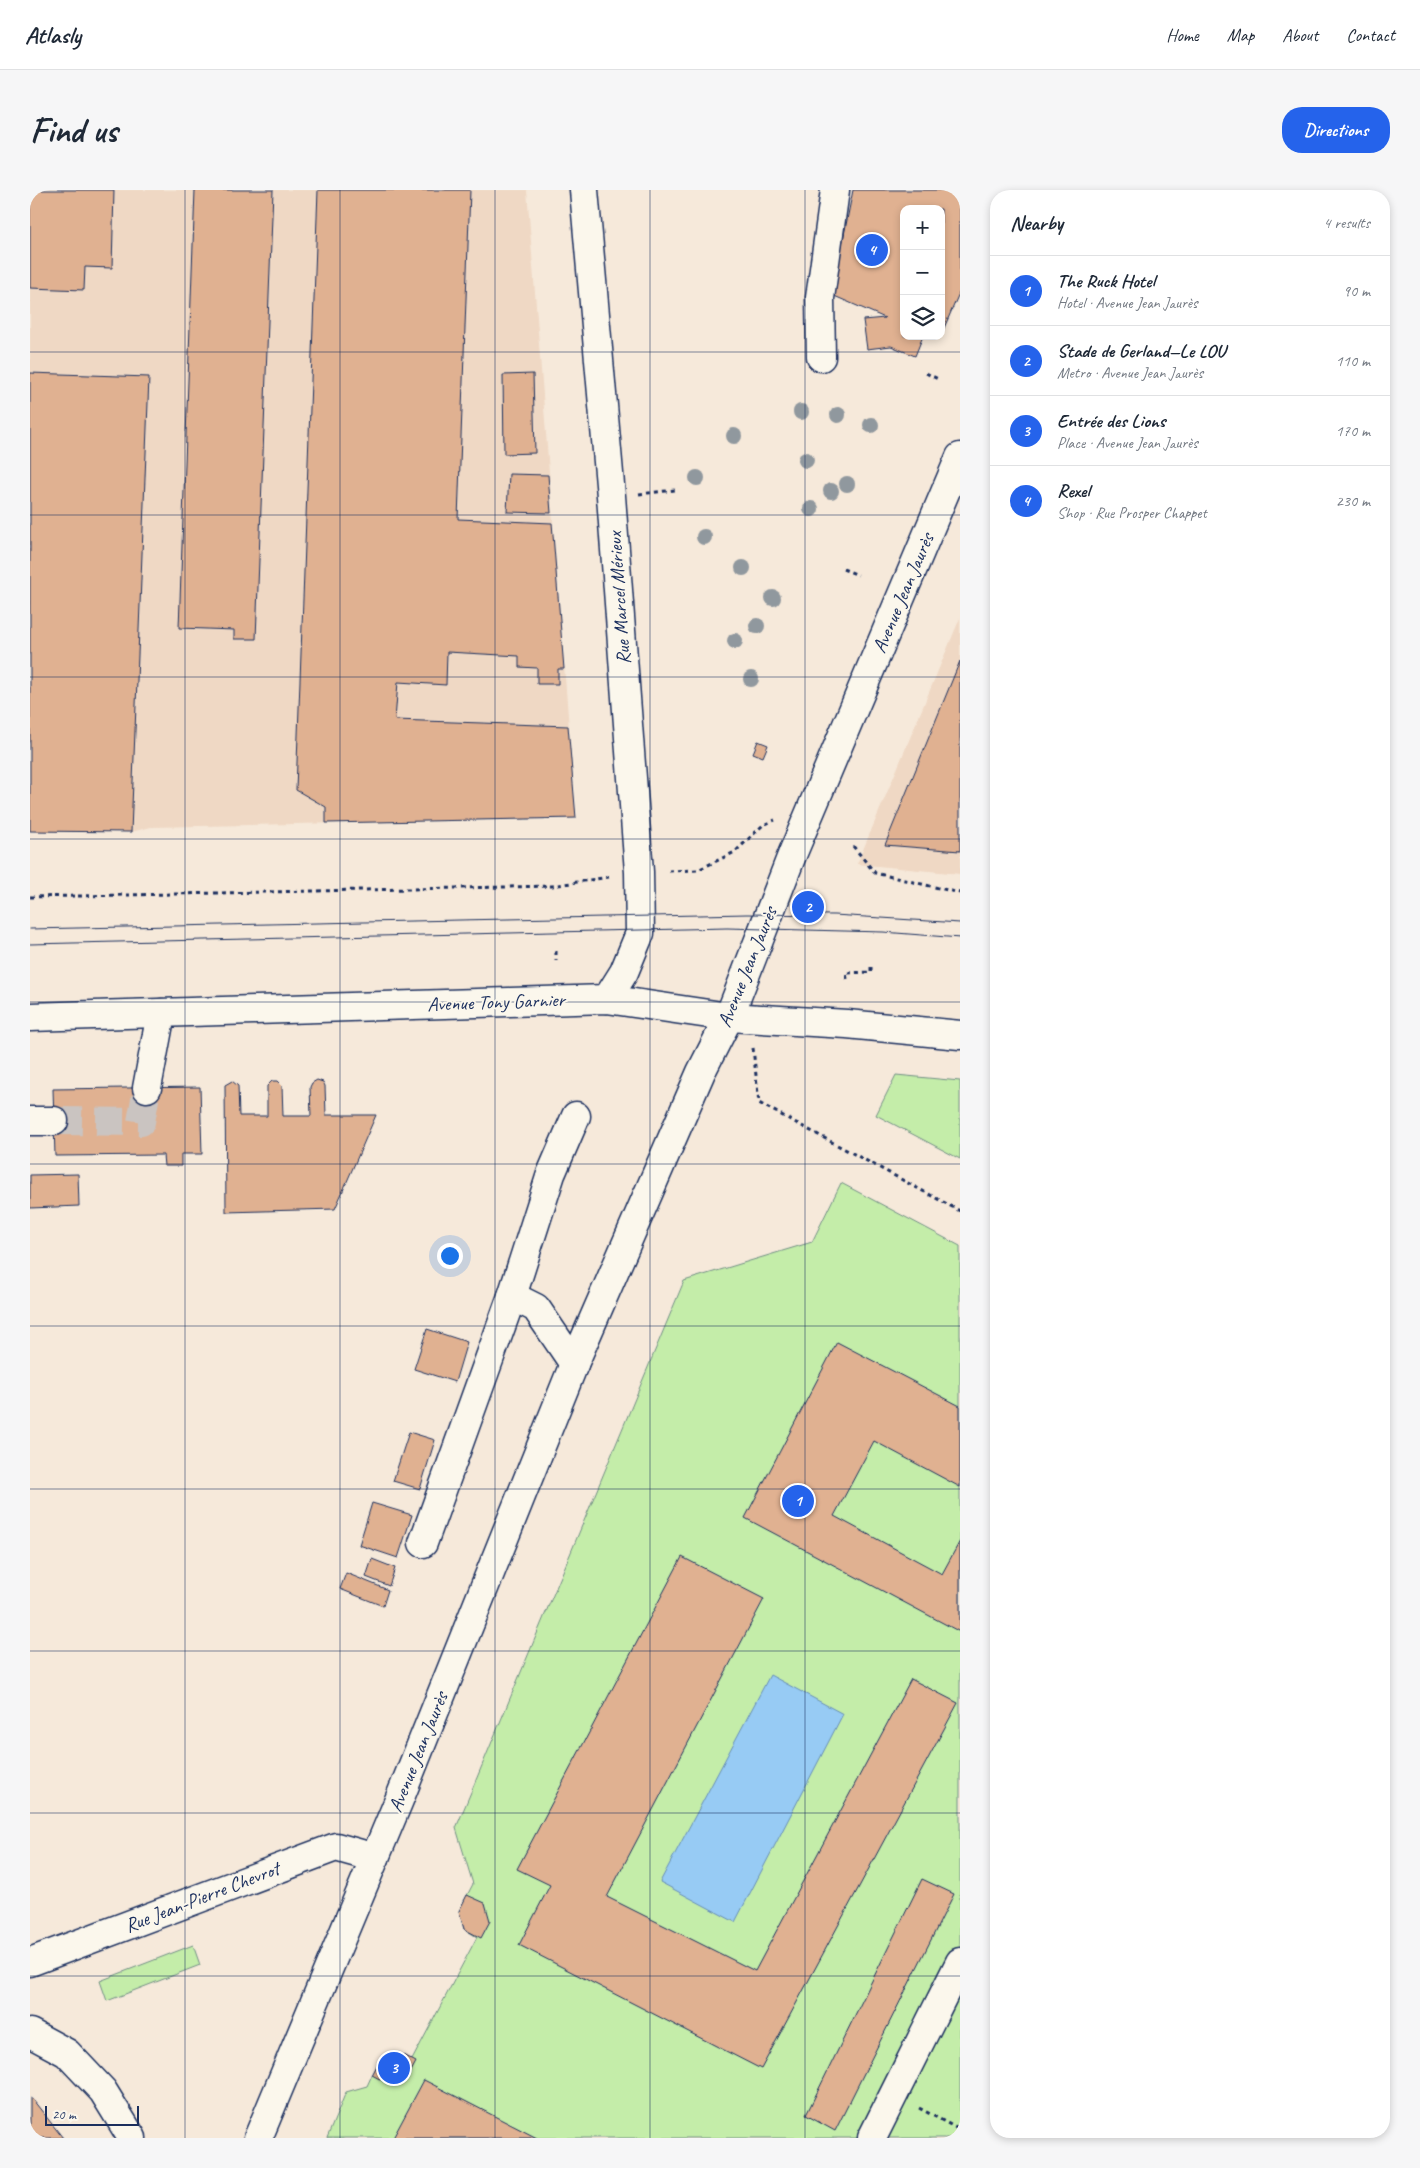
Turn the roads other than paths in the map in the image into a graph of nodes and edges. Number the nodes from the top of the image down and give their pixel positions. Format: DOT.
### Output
graph roads {
  1 [pos="584,190"];
  2 [pos="835,190"];
  3 [pos="821,357"];
  4 [pos="960,457"];
  5 [pos="607,999"];
  6 [pos="161,1013"];
  7 [pos="30,1017"];
  8 [pos="729,1017"];
  9 [pos="960,1035"];
  10 [pos="147,1088"];
  11 [pos="576,1116"];
  12 [pos="512,1296"];
  13 [pos="574,1364"];
  14 [pos="423,1543"];
  15 [pos="375,1858"];
  16 [pos="30,1962"];
  17 [pos="960,1962"];
  18 [pos="30,2032"];
  19 [pos="132,2138"];
  20 [pos="258,2138"];
  21 [pos="872,2138"];
  1 -- 5 [label="street, Rue Marcel Mérieux"];
  2 -- 3 [label="street"];
  4 -- 8 [label="street, Avenue Jean Jaurès"];
  5 -- 6 [label="street, Avenue Tony Garnier"];
  5 -- 8 [label="street, Avenue Tony Garnier"];
  6 -- 7 [label="street, Avenue Tony Garnier"];
  6 -- 10 [label="street"];
  8 -- 9 [label="street, Avenue Tony Garnier"];
  8 -- 13 [label="street, Avenue Jean Jaurès"];
  11 -- 12 [label="street"];
  12 -- 13 [label="street"];
  12 -- 14 [label="street"];
  13 -- 15 [label="street, Avenue Jean Jaurès"];
  15 -- 16 [label="street, Rue Jean-Pierre Chevrot"];
  15 -- 20 [label="street, Avenue Jean Jaurès"];
  17 -- 21 [label="street"];
  18 -- 19 [label="street"];
}
